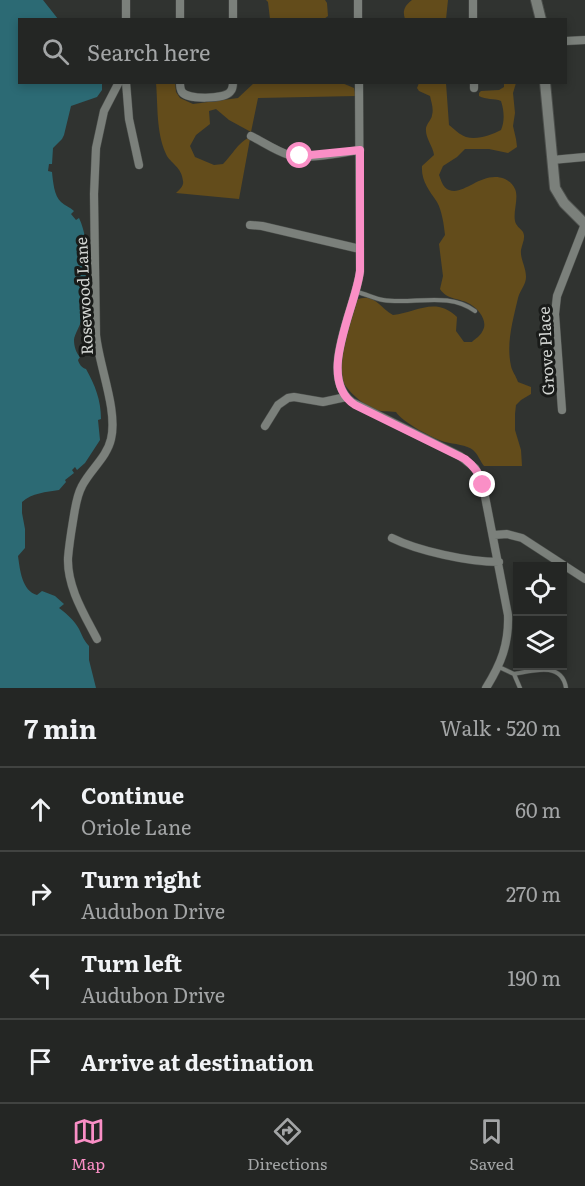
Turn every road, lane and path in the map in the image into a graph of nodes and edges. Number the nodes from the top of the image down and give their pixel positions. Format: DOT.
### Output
graph roads {
  1 [pos="126,0"];
  2 [pos="180,0"];
  3 [pos="233,0"];
  4 [pos="358,0"];
  5 [pos="473,0"];
  6 [pos="536,0"];
  7 [pos="126,18"];
  8 [pos="180,18"];
  9 [pos="233,18"];
  10 [pos="358,18"];
  11 [pos="473,18"];
  12 [pos="540,18"];
  13 [pos="585,40"];
  14 [pos="567,41"];
  15 [pos="118,84"];
  16 [pos="126,84"];
  17 [pos="180,84"];
  18 [pos="359,84"];
  19 [pos="545,84"];
  20 [pos="232,87"];
  21 [pos="252,136"];
  22 [pos="360,150"];
  23 [pos="585,157"];
  24 [pos="552,160"];
  25 [pos="139,165"];
  26 [pos="585,224"];
  27 [pos="250,225"];
  28 [pos="360,249"];
  29 [pos="356,291"];
  30 [pos="475,311"];
  31 [pos="346,397"];
  32 [pos="562,410"];
  33 [pos="265,426"];
  34 [pos="494,535"];
  35 [pos="392,538"];
  36 [pos="499,562"];
  37 [pos="585,579"];
  38 [pos="97,639"];
  39 [pos="499,667"];
  40 [pos="514,674"];
  41 [pos="486,688"];
  42 [pos="520,688"];
  43 [pos="566,688"];
  1 -- 7 [label="street"];
  2 -- 8 [label="street"];
  3 -- 9 [label="street"];
  4 -- 10 [label="street"];
  5 -- 11 [label="street"];
  6 -- 12 [label="street"];
  13 -- 14 [label="street"];
  15 -- 38 [label="street, Rosewood Lane"];
  16 -- 25 [label="street"];
  17 -- 20 [label="street"];
  18 -- 22 [label="street"];
  19 -- 24 [label="street"];
  21 -- 22 [label="street"];
  22 -- 28 [label="street"];
  23 -- 24 [label="street"];
  24 -- 26 [label="street"];
  26 -- 32 [label="street, Grove Place"];
  27 -- 28 [label="street"];
  28 -- 29 [label="street"];
  29 -- 30 [label="lane"];
  29 -- 31 [label="street"];
  31 -- 33 [label="street"];
  31 -- 34 [label="street"];
  34 -- 36 [label="street"];
  34 -- 37 [label="street"];
  35 -- 36 [label="street"];
  36 -- 39 [label="street"];
  39 -- 40 [label="lane"];
  39 -- 41 [label="street"];
  40 -- 42 [label="lane"];
  40 -- 43 [label="lane"];
}
